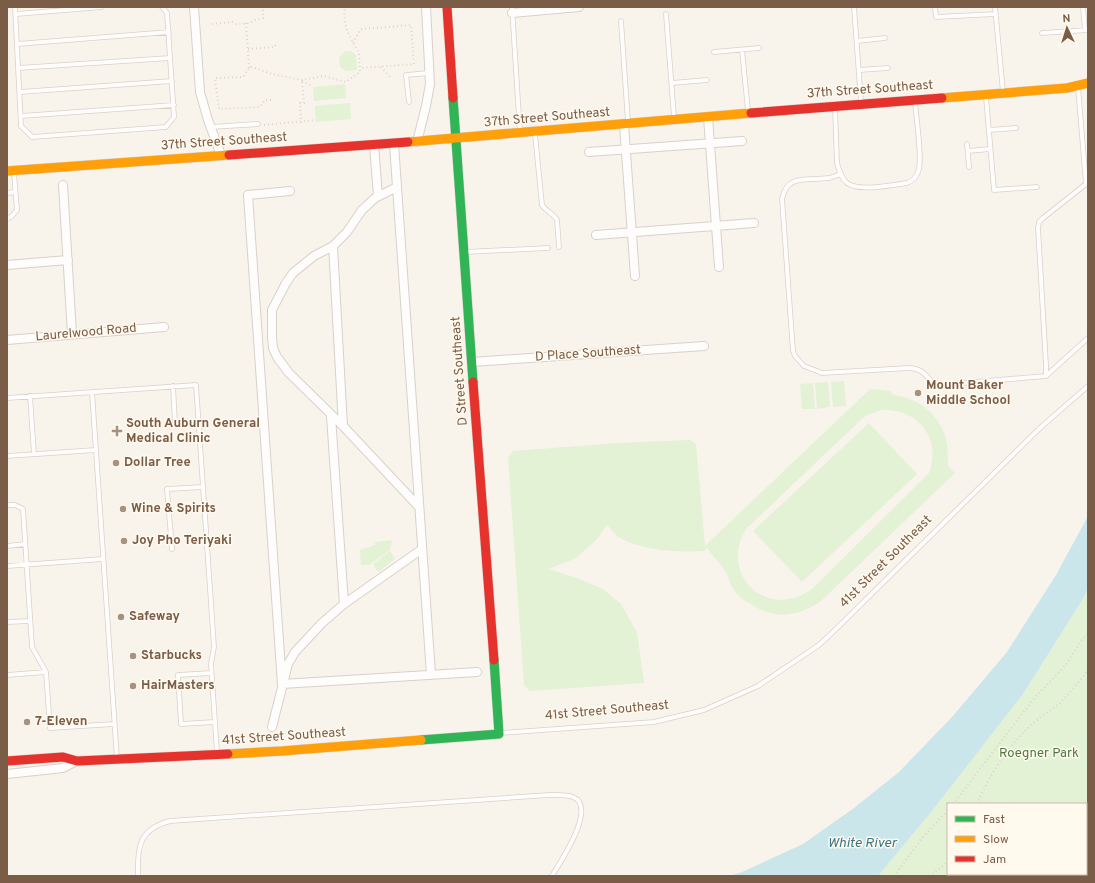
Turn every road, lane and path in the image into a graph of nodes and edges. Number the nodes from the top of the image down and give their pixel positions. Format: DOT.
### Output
graph roads {
  1 [pos="15,7"];
  2 [pos="102,7"];
  3 [pos="162,7"];
  4 [pos="194,7"];
  5 [pos="263,7"];
  6 [pos="345,7"];
  7 [pos="426,7"];
  8 [pos="447,7"];
  9 [pos="579,7"];
  10 [pos="854,7"];
  11 [pos="935,7"];
  12 [pos="995,7"];
  13 [pos="1083,7"];
  14 [pos="512,10"];
  15 [pos="16,14"];
  16 [pos="666,14"];
  17 [pos="996,14"];
  18 [pos="620,21"];
  19 [pos="246,23"];
  20 [pos="212,24"];
  21 [pos="1086,30"];
  22 [pos="169,32"];
  23 [pos="1042,33"];
  24 [pos="885,38"];
  25 [pos="857,40"];
  26 [pos="353,43"];
  27 [pos="17,44"];
  28 [pos="274,44"];
  29 [pos="759,48"];
  30 [pos="248,49"];
  31 [pos="742,50"];
  32 [pos="714,52"];
  33 [pos="170,58"];
  34 [pos="381,67"];
  35 [pos="18,68"];
  36 [pos="250,68"];
  37 [pos="360,68"];
  38 [pos="888,68"];
  39 [pos="859,70"];
  40 [pos="430,73"];
  41 [pos="391,78"];
  42 [pos="301,80"];
  43 [pos="707,80"];
  44 [pos="172,81"];
  45 [pos="672,83"];
  46 [pos="1088,84"];
  47 [pos="312,86"];
  48 [pos="1078,86"];
  49 [pos="20,92"];
  50 [pos="1003,94"];
  51 [pos="986,95"];
  52 [pos="271,100"];
  53 [pos="915,100"];
  54 [pos="409,102"];
  55 [pos="861,104"];
  56 [pos="174,105"];
  57 [pos="835,106"];
  58 [pos="748,113"];
  59 [pos="21,116"];
  60 [pos="708,117"];
  61 [pos="316,120"];
  62 [pos="674,120"];
  63 [pos="302,123"];
  64 [pos="626,124"];
  65 [pos="259,125"];
  66 [pos="211,127"];
  67 [pos="1016,128"];
  68 [pos="989,130"];
  69 [pos="535,132"];
  70 [pos="520,133"];
  71 [pos="455,139"];
  72 [pos="742,141"];
  73 [pos="417,142"];
  74 [pos="710,143"];
  75 [pos="394,144"];
  76 [pos="967,144"];
  77 [pos="374,145"];
  78 [pos="626,149"];
  79 [pos="990,150"];
  80 [pos="968,151"];
  81 [pos="589,152"];
  82 [pos="221,155"];
  83 [pos="969,167"];
  84 [pos="10,171"];
  85 [pos="841,174"];
  86 [pos="63,185"];
  87 [pos="1087,185"];
  88 [pos="397,187"];
  89 [pos="1036,187"];
  90 [pos="290,191"];
  91 [pos="15,192"];
  92 [pos="7,193"];
  93 [pos="378,196"];
  94 [pos="7,219"];
  95 [pos="754,223"];
  96 [pos="716,226"];
  97 [pos="632,232"];
  98 [pos="596,235"];
  99 [pos="333,246"];
  100 [pos="559,247"];
  101 [pos="548,248"];
  102 [pos="464,252"];
  103 [pos="68,260"];
  104 [pos="7,265"];
  105 [pos="719,267"];
  106 [pos="635,276"];
  107 [pos="272,310"];
  108 [pos="257,311"];
  109 [pos="164,327"];
  110 [pos="72,334"];
  111 [pos="1088,338"];
  112 [pos="7,340"];
  113 [pos="704,346"];
  114 [pos="472,362"];
  115 [pos="1046,376"];
  116 [pos="173,386"];
  117 [pos="1088,386"];
  118 [pos="92,392"];
  119 [pos="30,396"];
  120 [pos="7,398"];
  121 [pos="331,416"];
  122 [pos="198,423"];
  123 [pos="343,426"];
  124 [pos="96,450"];
  125 [pos="34,454"];
  126 [pos="7,456"];
  127 [pos="203,487"];
  128 [pos="7,505"];
  129 [pos="419,507"];
  130 [pos="25,544"];
  131 [pos="7,546"];
  132 [pos="172,549"];
  133 [pos="422,549"];
  134 [pos="103,559"];
  135 [pos="26,564"];
  136 [pos="7,566"];
  137 [pos="344,604"];
  138 [pos="30,621"];
  139 [pos="7,622"];
  140 [pos="1088,634"];
  141 [pos="1088,671"];
  142 [pos="46,672"];
  143 [pos="477,672"];
  144 [pos="211,673"];
  145 [pos="430,674"];
  146 [pos="7,675"];
  147 [pos="282,684"];
  148 [pos="215,722"];
  149 [pos="114,724"];
  150 [pos="272,727"];
  151 [pos="499,734"];
  152 [pos="217,754"];
  153 [pos="117,759"];
  154 [pos="77,760"];
  155 [pos="7,761"];
  156 [pos="7,774"];
  157 [pos="954,803"];
  158 [pos="978,803"];
  159 [pos="947,811"];
  160 [pos="947,862"];
  161 [pos="138,876"];
  162 [pos="552,876"];
  163 [pos="894,876"];
  164 [pos="928,876"];
  1 -- 15 [label="lane"];
  2 -- 15 [label="lane"];
  3 -- 22 [label="lane"];
  4 -- 66 [label="street"];
  5 -- 19 [label="path"];
  6 -- 26 [label="path"];
  7 -- 40 [label="street"];
  8 -- 71 [label="street, D Street Southeast"];
  9 -- 14 [label="street"];
  10 -- 25 [label="lane"];
  11 -- 17 [label="lane"];
  12 -- 17 [label="lane"];
  13 -- 21 [label="lane"];
  14 -- 70 [label="lane"];
  15 -- 27 [label="lane"];
  16 -- 45 [label="lane"];
  17 -- 50 [label="lane"];
  18 -- 64 [label="lane"];
  19 -- 20 [label="path"];
  19 -- 30 [label="path"];
  21 -- 23 [label="lane"];
  22 -- 27 [label="lane"];
  22 -- 33 [label="lane"];
  24 -- 25 [label="lane"];
  25 -- 39 [label="lane"];
  26 -- 34 [label="path"];
  26 -- 37 [label="path"];
  27 -- 35 [label="lane"];
  28 -- 30 [label="path"];
  29 -- 31 [label="lane"];
  30 -- 36 [label="path"];
  31 -- 32 [label="lane"];
  31 -- 58 [label="lane"];
  33 -- 35 [label="lane"];
  33 -- 44 [label="lane"];
  34 -- 37 [label="path"];
  34 -- 41 [label="path"];
  35 -- 49 [label="lane"];
  36 -- 42 [label="path"];
  36 -- 52 [label="path"];
  37 -- 42 [label="path"];
  38 -- 39 [label="lane"];
  39 -- 55 [label="lane"];
  40 -- 54 [label="lane"];
  40 -- 73 [label="street"];
  42 -- 47 [label="path"];
  42 -- 63 [label="path"];
  43 -- 45 [label="lane"];
  44 -- 49 [label="lane"];
  44 -- 56 [label="lane"];
  45 -- 62 [label="lane"];
  46 -- 48 [label="street, 37th Street Southeast"];
  48 -- 50 [label="street, 37th Street Southeast"];
  48 -- 87 [label="lane"];
  49 -- 59 [label="lane"];
  50 -- 51 [label="street, 37th Street Southeast"];
  51 -- 53 [label="street, 37th Street Southeast"];
  51 -- 68 [label="lane"];
  53 -- 55 [label="street, 37th Street Southeast"];
  53 -- 85 [label="lane"];
  55 -- 57 [label="street, 37th Street Southeast"];
  56 -- 59 [label="lane"];
  56 -- 59 [label="lane"];
  57 -- 58 [label="street, 37th Street Southeast"];
  57 -- 85 [label="lane"];
  58 -- 60 [label="street, 37th Street Southeast"];
  60 -- 62 [label="street, 37th Street Southeast"];
  60 -- 74 [label="street"];
  61 -- 63 [label="path"];
  62 -- 64 [label="street, 37th Street Southeast"];
  63 -- 65 [label="path"];
  64 -- 69 [label="street, 37th Street Southeast"];
  64 -- 78 [label="street"];
  65 -- 66 [label="lane"];
  66 -- 82 [label="street"];
  67 -- 68 [label="lane"];
  68 -- 79 [label="lane"];
  69 -- 70 [label="street, 37th Street Southeast"];
  69 -- 100 [label="lane"];
  70 -- 71 [label="street, 37th Street Southeast"];
  71 -- 73 [label="street, 37th Street Southeast"];
  71 -- 102 [label="street, D Street Southeast"];
  72 -- 74 [label="street"];
  73 -- 75 [label="street, 37th Street Southeast"];
  74 -- 78 [label="street"];
  74 -- 96 [label="street"];
  75 -- 77 [label="street, 37th Street Southeast"];
  75 -- 88 [label="street"];
  76 -- 80 [label="lane"];
  77 -- 82 [label="street, 37th Street Southeast"];
  77 -- 93 [label="street"];
  78 -- 81 [label="street"];
  78 -- 97 [label="street"];
  79 -- 80 [label="lane"];
  79 -- 89 [label="lane"];
  80 -- 83 [label="lane"];
  82 -- 84 [label="street, 37th Street Southeast"];
  84 -- 91 [label="lane"];
  85 -- 115 [label="lane"];
  86 -- 103 [label="street"];
  87 -- 115 [label="lane"];
  88 -- 93 [label="street"];
  88 -- 129 [label="street"];
  90 -- 108 [label="street"];
  91 -- 92 [label="lane"];
  91 -- 94 [label="lane"];
  93 -- 99 [label="street"];
  95 -- 96 [label="street"];
  96 -- 97 [label="street"];
  96 -- 105 [label="street"];
  97 -- 98 [label="street"];
  97 -- 106 [label="street"];
  99 -- 107 [label="street"];
  99 -- 123 [label="street"];
  101 -- 102 [label="lane"];
  102 -- 114 [label="street, D Street Southeast"];
  103 -- 104 [label="street"];
  103 -- 110 [label="street"];
  107 -- 108 [label="street"];
  107 -- 121 [label="street"];
  108 -- 147 [label="street"];
  109 -- 110 [label="street, Laurelwood Road"];
  110 -- 112 [label="street, Laurelwood Road"];
  111 -- 115 [label="lane"];
  113 -- 114 [label="street, D Place Southeast"];
  114 -- 151 [label="street, D Street Southeast"];
  116 -- 118 [label="lane"];
  116 -- 122 [label="lane"];
  116 -- 122 [label="lane"];
  117 -- 151 [label="lane, 41st Street Southeast"];
  118 -- 119 [label="lane"];
  118 -- 124 [label="lane"];
  119 -- 120 [label="lane"];
  119 -- 125 [label="lane"];
  121 -- 123 [label="street"];
  121 -- 137 [label="street"];
  122 -- 127 [label="lane"];
  123 -- 129 [label="street"];
  124 -- 125 [label="lane"];
  124 -- 134 [label="lane"];
  125 -- 126 [label="lane"];
  127 -- 132 [label="lane"];
  127 -- 144 [label="lane"];
  128 -- 130 [label="lane"];
  129 -- 133 [label="street"];
  130 -- 131 [label="lane"];
  130 -- 135 [label="lane"];
  133 -- 137 [label="street"];
  133 -- 145 [label="street"];
  134 -- 135 [label="lane"];
  134 -- 149 [label="lane"];
  135 -- 136 [label="lane"];
  135 -- 138 [label="lane"];
  137 -- 147 [label="street"];
  138 -- 139 [label="lane"];
  138 -- 142 [label="lane"];
  140 -- 157 [label="path"];
  141 -- 158 [label="path"];
  142 -- 146 [label="lane"];
  142 -- 149 [label="lane"];
  143 -- 145 [label="street"];
  144 -- 148 [label="lane"];
  144 -- 148 [label="lane"];
  145 -- 147 [label="street"];
  147 -- 150 [label="street"];
  148 -- 152 [label="lane"];
  149 -- 153 [label="lane"];
  151 -- 152 [label="street, 41st Street Southeast"];
  152 -- 153 [label="street, 41st Street Southeast"];
  153 -- 154 [label="street, 41st Street Southeast"];
  154 -- 155 [label="street, 41st Street Southeast"];
  154 -- 156 [label="street, 41st Street Southeast"];
  159 -- 163 [label="path"];
  160 -- 164 [label="path"];
  161 -- 162 [label="lane"];
}
